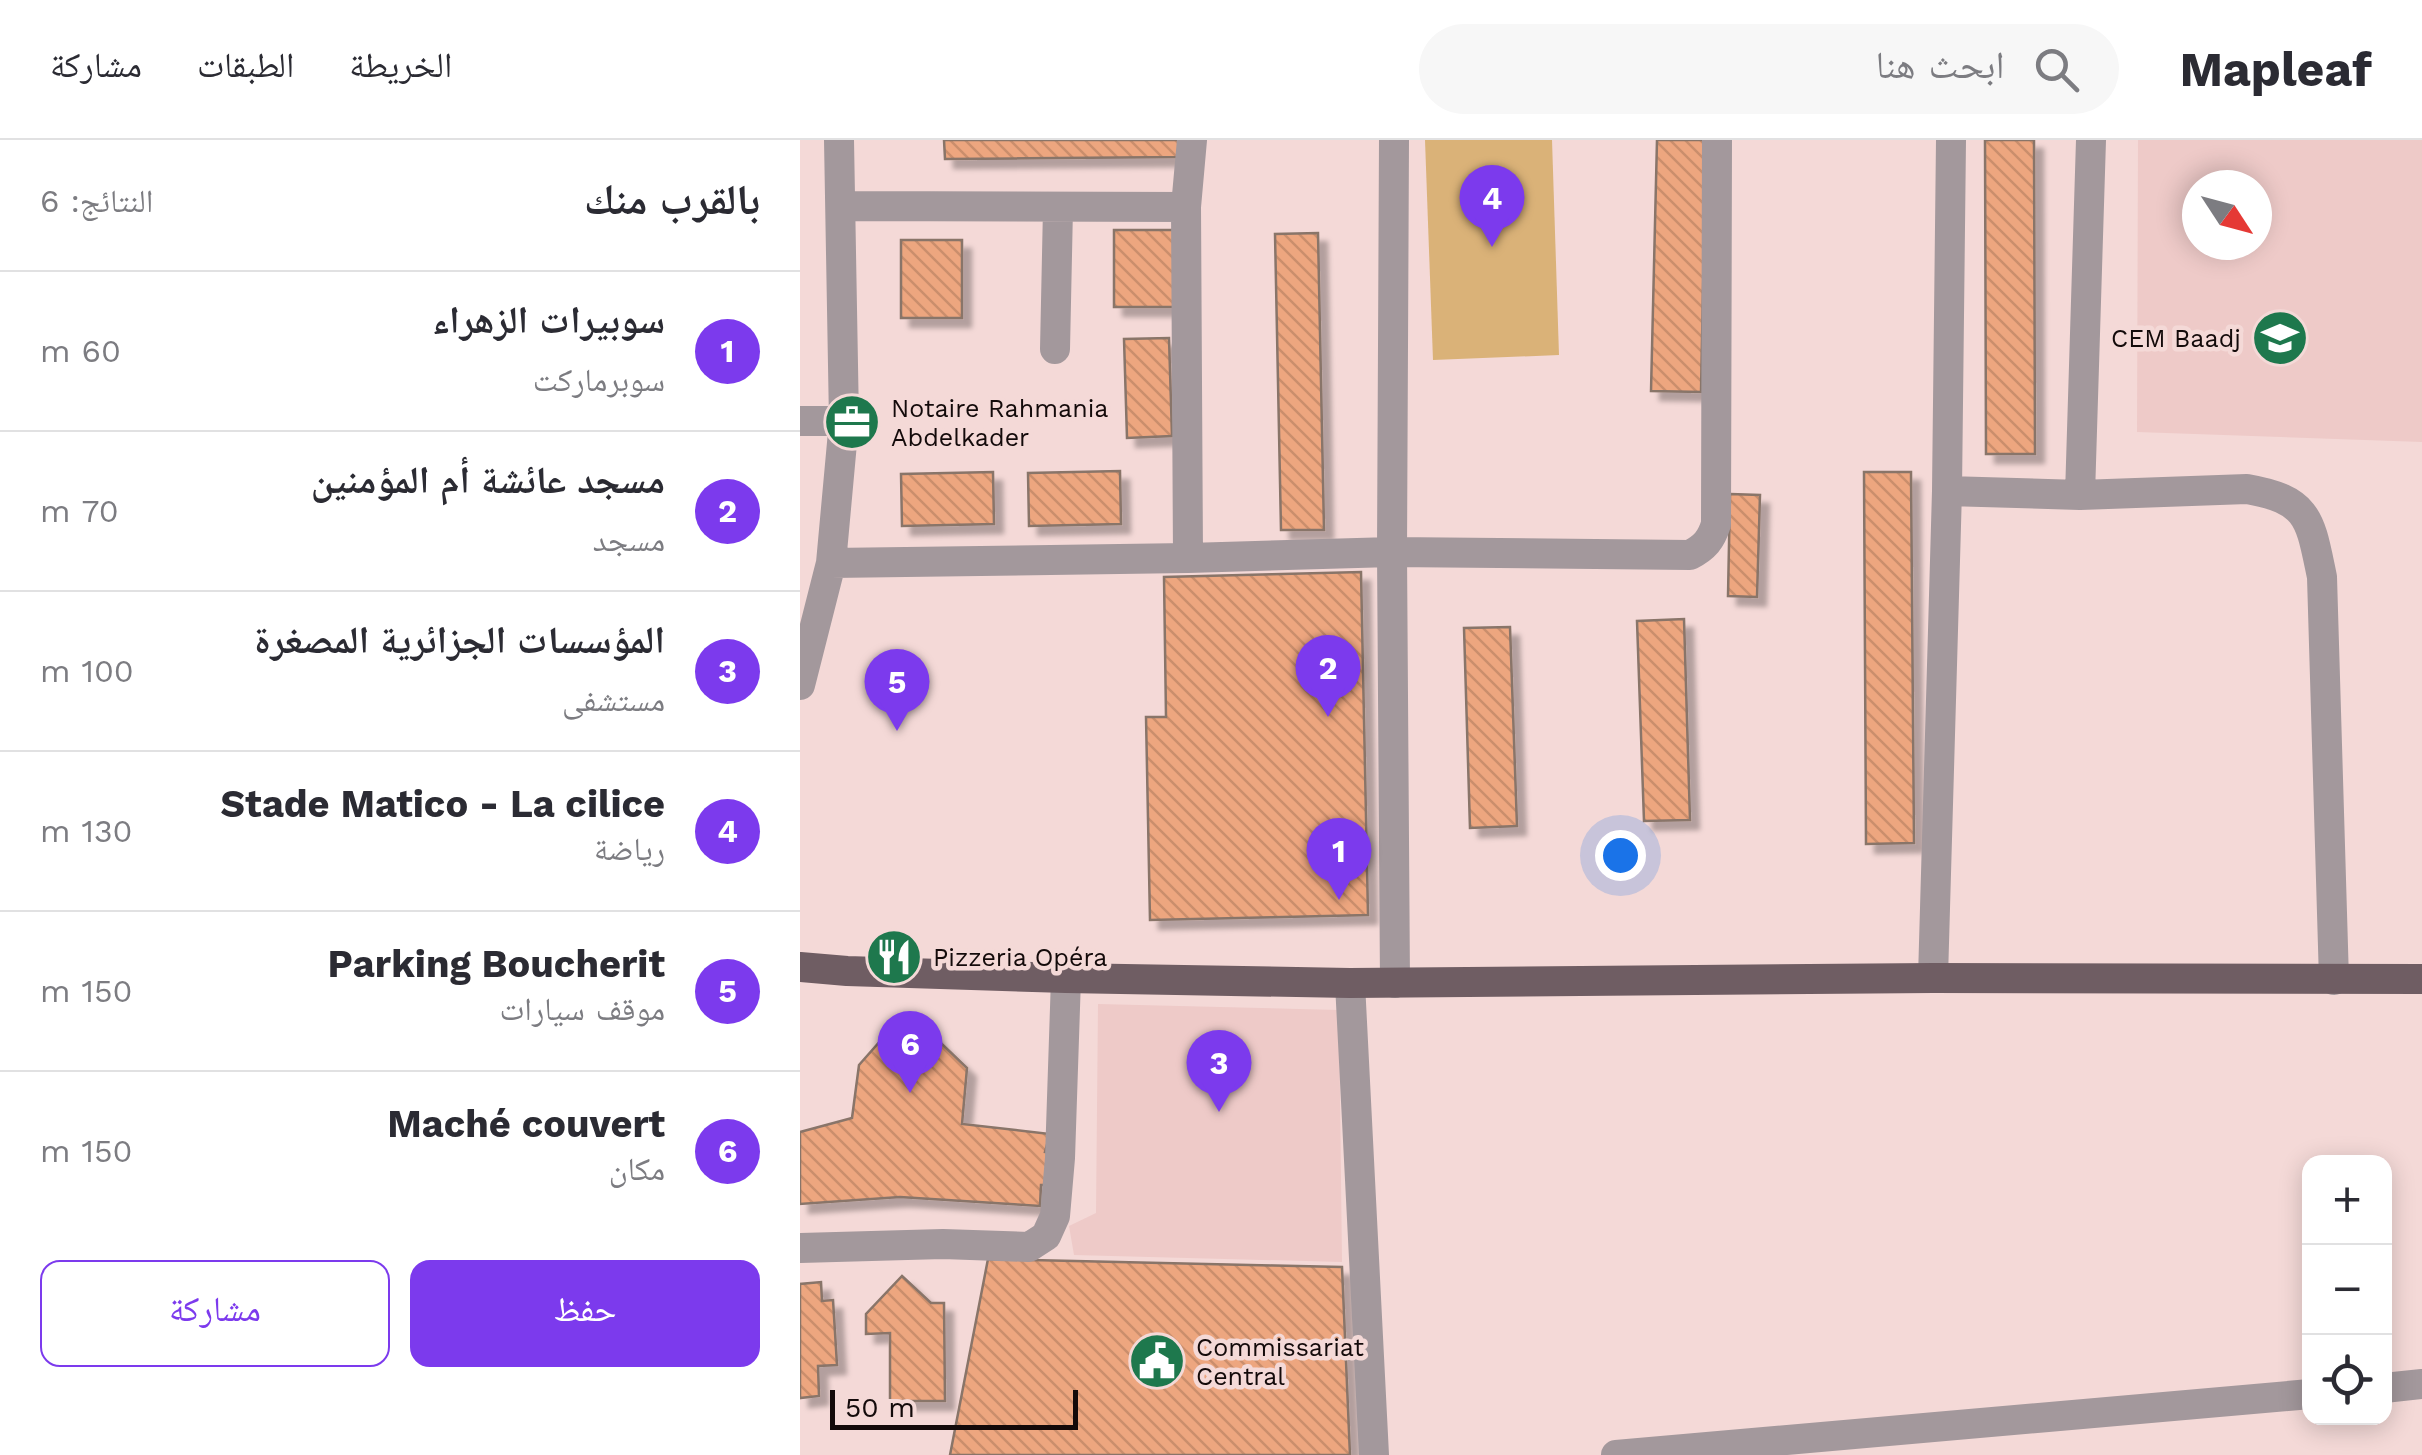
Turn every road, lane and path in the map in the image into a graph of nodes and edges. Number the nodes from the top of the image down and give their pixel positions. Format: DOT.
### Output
graph roads {
  1 [pos="839,140"];
  2 [pos="1192,140"];
  3 [pos="1394,140"];
  4 [pos="1717,140"];
  5 [pos="1951,140"];
  6 [pos="2091,140"];
  7 [pos="841,206"];
  8 [pos="1186,207"];
  9 [pos="1058,208"];
  10 [pos="1055,349"];
  11 [pos="800,421"];
  12 [pos="844,421"];
  13 [pos="1946,491"];
  14 [pos="2080,495"];
  15 [pos="1392,552"];
  16 [pos="1188,558"];
  17 [pos="831,563"];
  18 [pos="800,686"];
  19 [pos="800,968"];
  20 [pos="847,971"];
  21 [pos="1066,978"];
  22 [pos="1933,978"];
  23 [pos="2422,979"];
  24 [pos="2334,980"];
  25 [pos="1350,983"];
  26 [pos="1394,983"];
  27 [pos="800,986"];
  28 [pos="800,1248"];
  29 [pos="2422,1384"];
  30 [pos="2392,1387"];
  31 [pos="2302,1395"];
  32 [pos="1374,1455"];
  33 [pos="1616,1455"];
  1 -- 7 [label="street"];
  2 -- 8 [label="street"];
  3 -- 15 [label="street"];
  4 -- 15 [label="street"];
  5 -- 13 [label="street"];
  6 -- 14 [label="street"];
  7 -- 9 [label="street"];
  7 -- 12 [label="street"];
  8 -- 9 [label="street"];
  8 -- 16 [label="street"];
  9 -- 10 [label="street"];
  11 -- 12 [label="street"];
  12 -- 17 [label="street"];
  13 -- 14 [label="street"];
  13 -- 22 [label="street"];
  14 -- 24 [label="street"];
  15 -- 16 [label="street"];
  15 -- 26 [label="street"];
  16 -- 17 [label="street"];
  17 -- 18 [label="street"];
  19 -- 20 [label="main road"];
  20 -- 21 [label="main road"];
  20 -- 27 [label="main road"];
  21 -- 25 [label="main road"];
  21 -- 28 [label="street"];
  22 -- 24 [label="main road"];
  22 -- 26 [label="main road"];
  23 -- 24 [label="main road"];
  25 -- 26 [label="main road"];
  25 -- 32 [label="street"];
  29 -- 30 [label="street"];
  31 -- 33 [label="street"];
}
